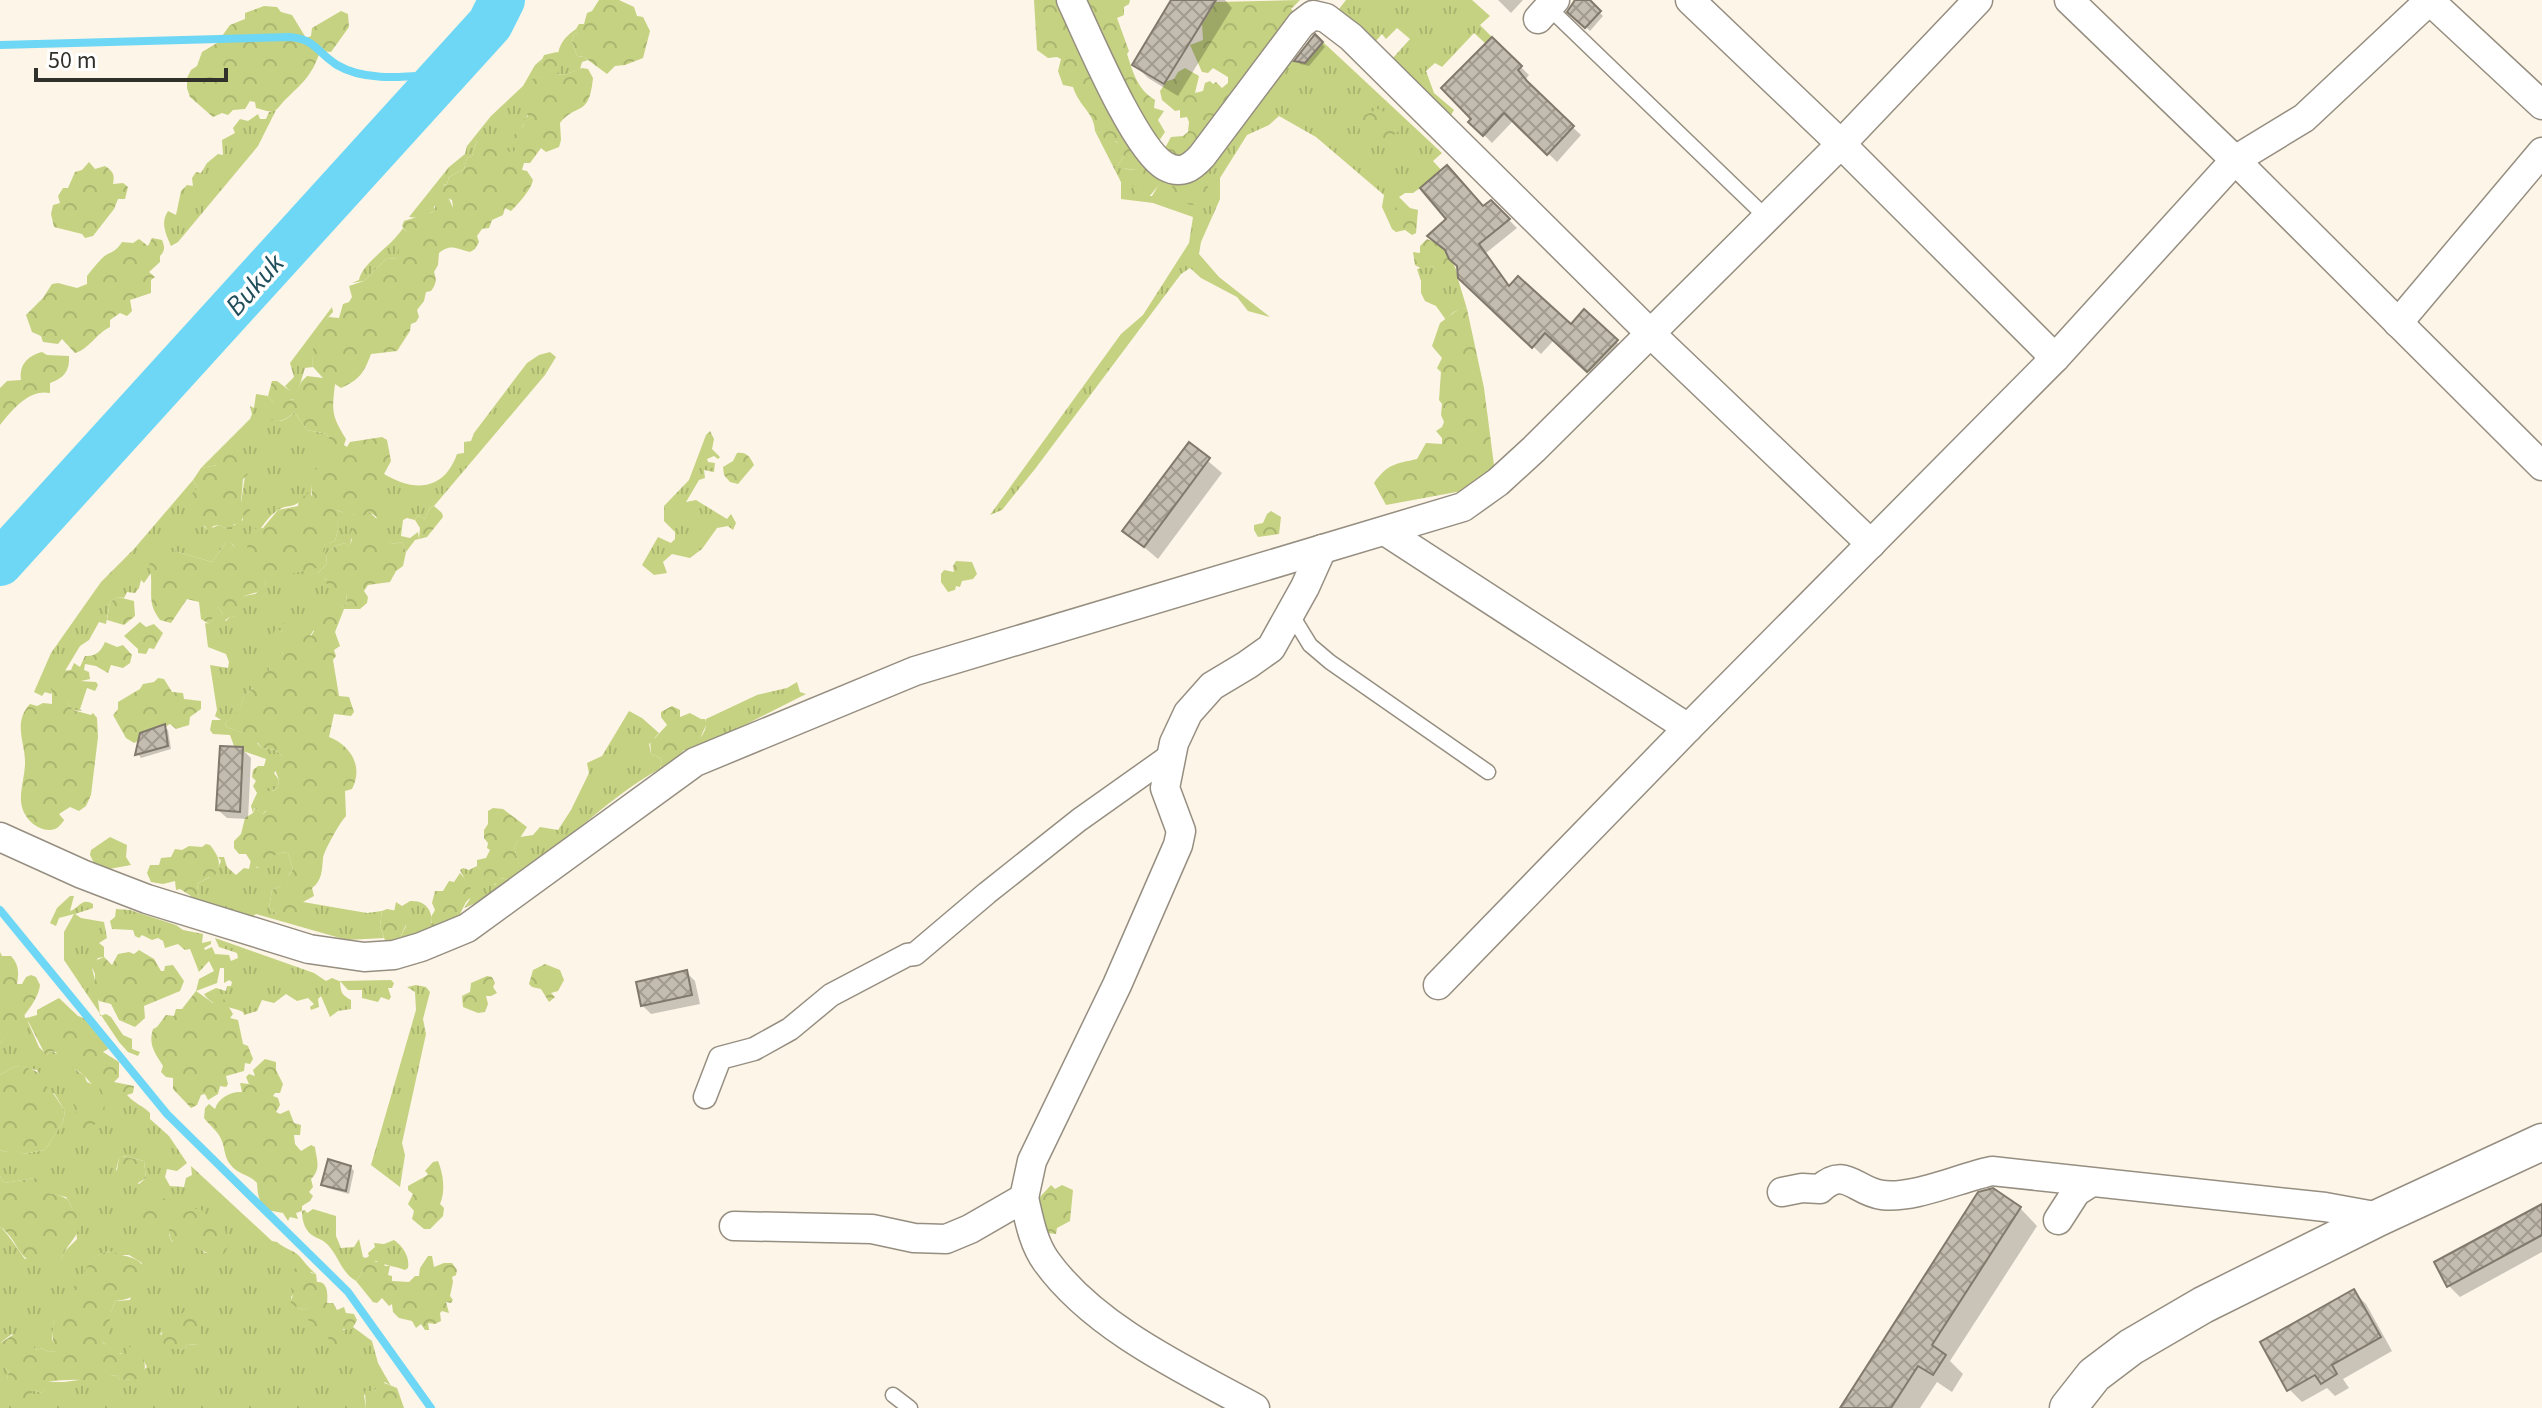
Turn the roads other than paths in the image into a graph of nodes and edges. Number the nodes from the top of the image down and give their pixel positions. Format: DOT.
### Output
graph roads {
  1 [pos="1071,0"];
  2 [pos="1978,0"];
  3 [pos="2069,0"];
  4 [pos="2429,0"];
  5 [pos="1693,1"];
  6 [pos="1547,9"];
  7 [pos="2542,105"];
  8 [pos="1841,144"];
  9 [pos="2542,152"];
  10 [pos="2235,160"];
  11 [pos="1766,217"];
  12 [pos="2398,323"];
  13 [pos="1651,334"];
  14 [pos="2055,358"];
  15 [pos="2542,466"];
  16 [pos="1385,531"];
  17 [pos="1871,544"];
  18 [pos="1322,549"];
  19 [pos="1290,613"];
  20 [pos="1688,728"];
  21 [pos="1172,754"];
  22 [pos="1488,772"];
  23 [pos="0,837"];
  24 [pos="1438,985"];
  25 [pos="705,1097"];
  26 [pos="2542,1142"];
  27 [pos="2090,1183"];
  28 [pos="1782,1192"];
  29 [pos="1024,1198"];
  30 [pos="2380,1217"];
  31 [pos="2058,1220"];
  32 [pos="734,1226"];
  33 [pos="893,1395"];
  34 [pos="910,1408"];
  35 [pos="1255,1408"];
  36 [pos="2068,1408"];
  1 -- 13 [label="street"];
  2 -- 8 [label="street"];
  3 -- 10 [label="street"];
  4 -- 7 [label="street"];
  4 -- 10 [label="street"];
  5 -- 8 [label="street"];
  6 -- 11 [label="lane"];
  8 -- 11 [label="street"];
  8 -- 14 [label="street"];
  9 -- 12 [label="street"];
  10 -- 12 [label="street"];
  10 -- 14 [label="street"];
  11 -- 13 [label="street"];
  12 -- 15 [label="street"];
  13 -- 16 [label="street"];
  13 -- 17 [label="street"];
  14 -- 17 [label="street"];
  16 -- 18 [label="street"];
  16 -- 20 [label="street"];
  17 -- 20 [label="street"];
  18 -- 19 [label="street"];
  18 -- 23 [label="street"];
  19 -- 21 [label="street"];
  19 -- 22 [label="lane"];
  20 -- 24 [label="street"];
  21 -- 25 [label="street"];
  21 -- 29 [label="street"];
  26 -- 30 [label="street"];
  27 -- 28 [label="street"];
  27 -- 30 [label="street"];
  27 -- 31 [label="street"];
  29 -- 32 [label="street"];
  29 -- 35 [label="street"];
  30 -- 36 [label="street"];
  33 -- 34 [label="lane"];
}
